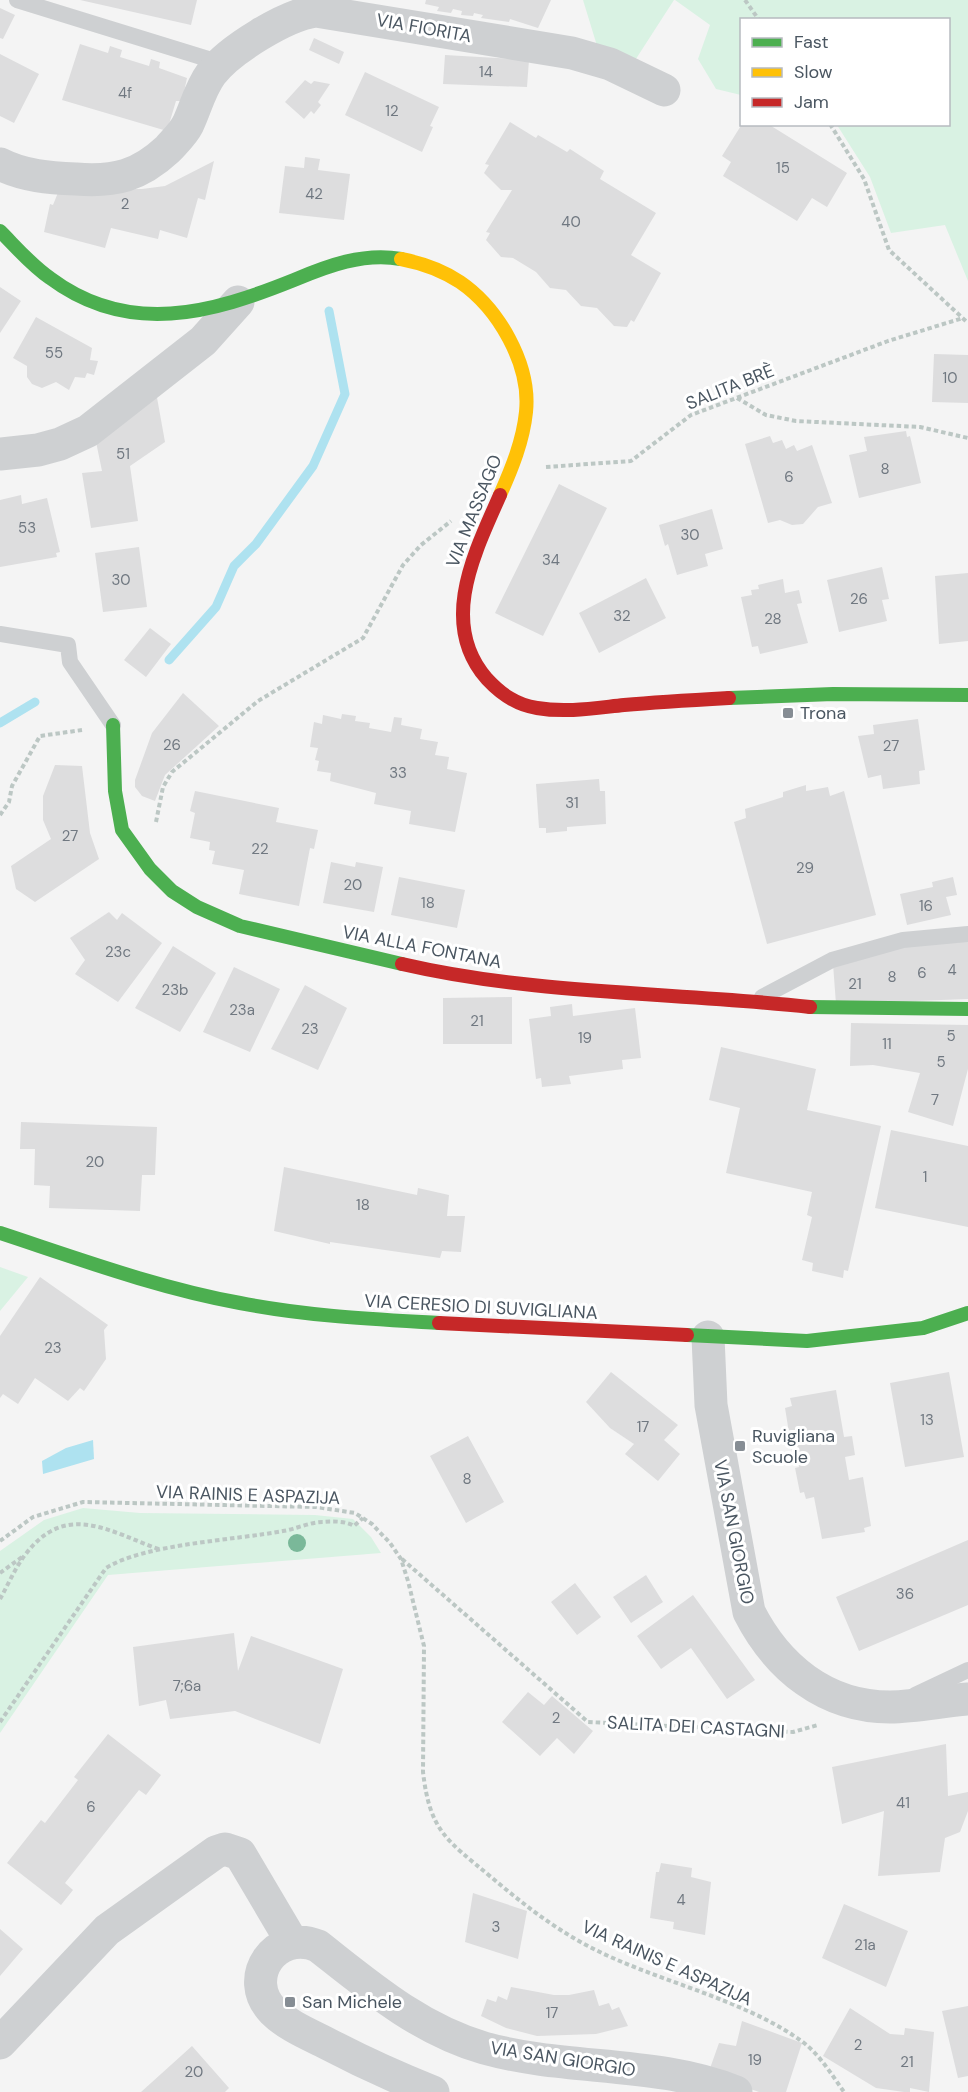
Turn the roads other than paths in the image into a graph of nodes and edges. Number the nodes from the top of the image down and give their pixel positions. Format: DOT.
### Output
graph roads {
  1 [pos="17,0"];
  2 [pos="221,63"];
  3 [pos="664,90"];
  4 [pos="0,164"];
  5 [pos="0,231"];
  6 [pos="238,302"];
  7 [pos="0,453"];
  8 [pos="0,634"];
  9 [pos="968,696"];
  10 [pos="113,724"];
  11 [pos="968,934"];
  12 [pos="756,1001"];
  13 [pos="968,1009"];
  14 [pos="0,1233"];
  15 [pos="968,1313"];
  16 [pos="708,1337"];
  17 [pos="968,1670"];
  18 [pos="968,1699"];
  19 [pos="890,1707"];
  20 [pos="292,1942"];
  21 [pos="0,2043"];
  22 [pos="433,2092"];
  23 [pos="736,2092"];
  1 -- 2 [label="lane"];
  2 -- 3 [label="street, VIA FIORITA"];
  2 -- 4 [label="street, VIA FIORITA"];
  5 -- 6 [label="street, VIA MASSAGO"];
  6 -- 7 [label="street"];
  6 -- 9 [label="street, VIA MASSAGO"];
  8 -- 10 [label="lane"];
  10 -- 12 [label="street, VIA ALLA FONTANA"];
  11 -- 12 [label="lane"];
  12 -- 13 [label="street, VIA ALLA FONTANA"];
  14 -- 16 [label="street, VIA CERESIO DI SUVIGLIANA"];
  15 -- 16 [label="street, VIA CERESIO DI SUVIGLIANA"];
  16 -- 19 [label="street, VIA SAN GIORGIO"];
  17 -- 19 [label="lane"];
  18 -- 19 [label="street, VIA SAN GIORGIO"];
  20 -- 21 [label="street"];
  20 -- 22 [label="street"];
  20 -- 23 [label="street, VIA SAN GIORGIO"];
}
